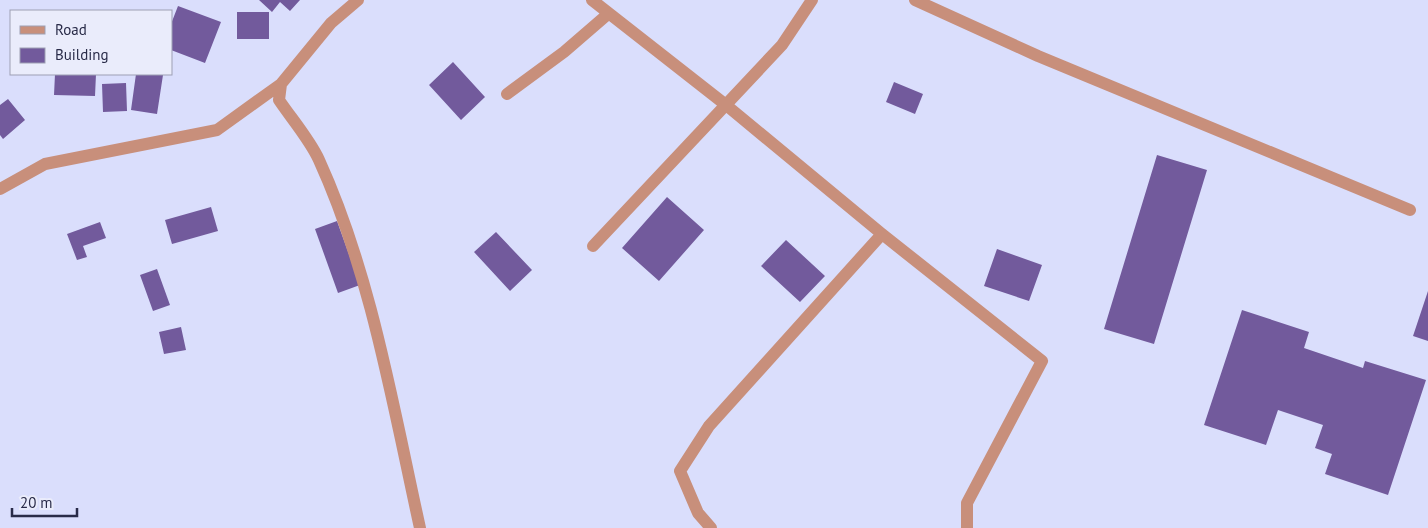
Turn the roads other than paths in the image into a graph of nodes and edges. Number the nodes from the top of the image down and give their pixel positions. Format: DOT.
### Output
graph roads {
  1 [pos="358,0"];
  2 [pos="592,0"];
  3 [pos="812,0"];
  4 [pos="914,0"];
  5 [pos="608,14"];
  6 [pos="281,84"];
  7 [pos="507,94"];
  8 [pos="726,105"];
  9 [pos="0,189"];
  10 [pos="1410,210"];
  11 [pos="882,234"];
  12 [pos="593,246"];
  13 [pos="420,528"];
  14 [pos="711,528"];
  15 [pos="967,528"];
  1 -- 6 [label="street"];
  2 -- 5 [label="street"];
  3 -- 8 [label="street"];
  4 -- 10 [label="street"];
  5 -- 7 [label="street"];
  5 -- 8 [label="street"];
  6 -- 9 [label="street"];
  6 -- 13 [label="street"];
  8 -- 11 [label="street"];
  8 -- 12 [label="street"];
  11 -- 14 [label="street"];
  11 -- 15 [label="street"];
}
